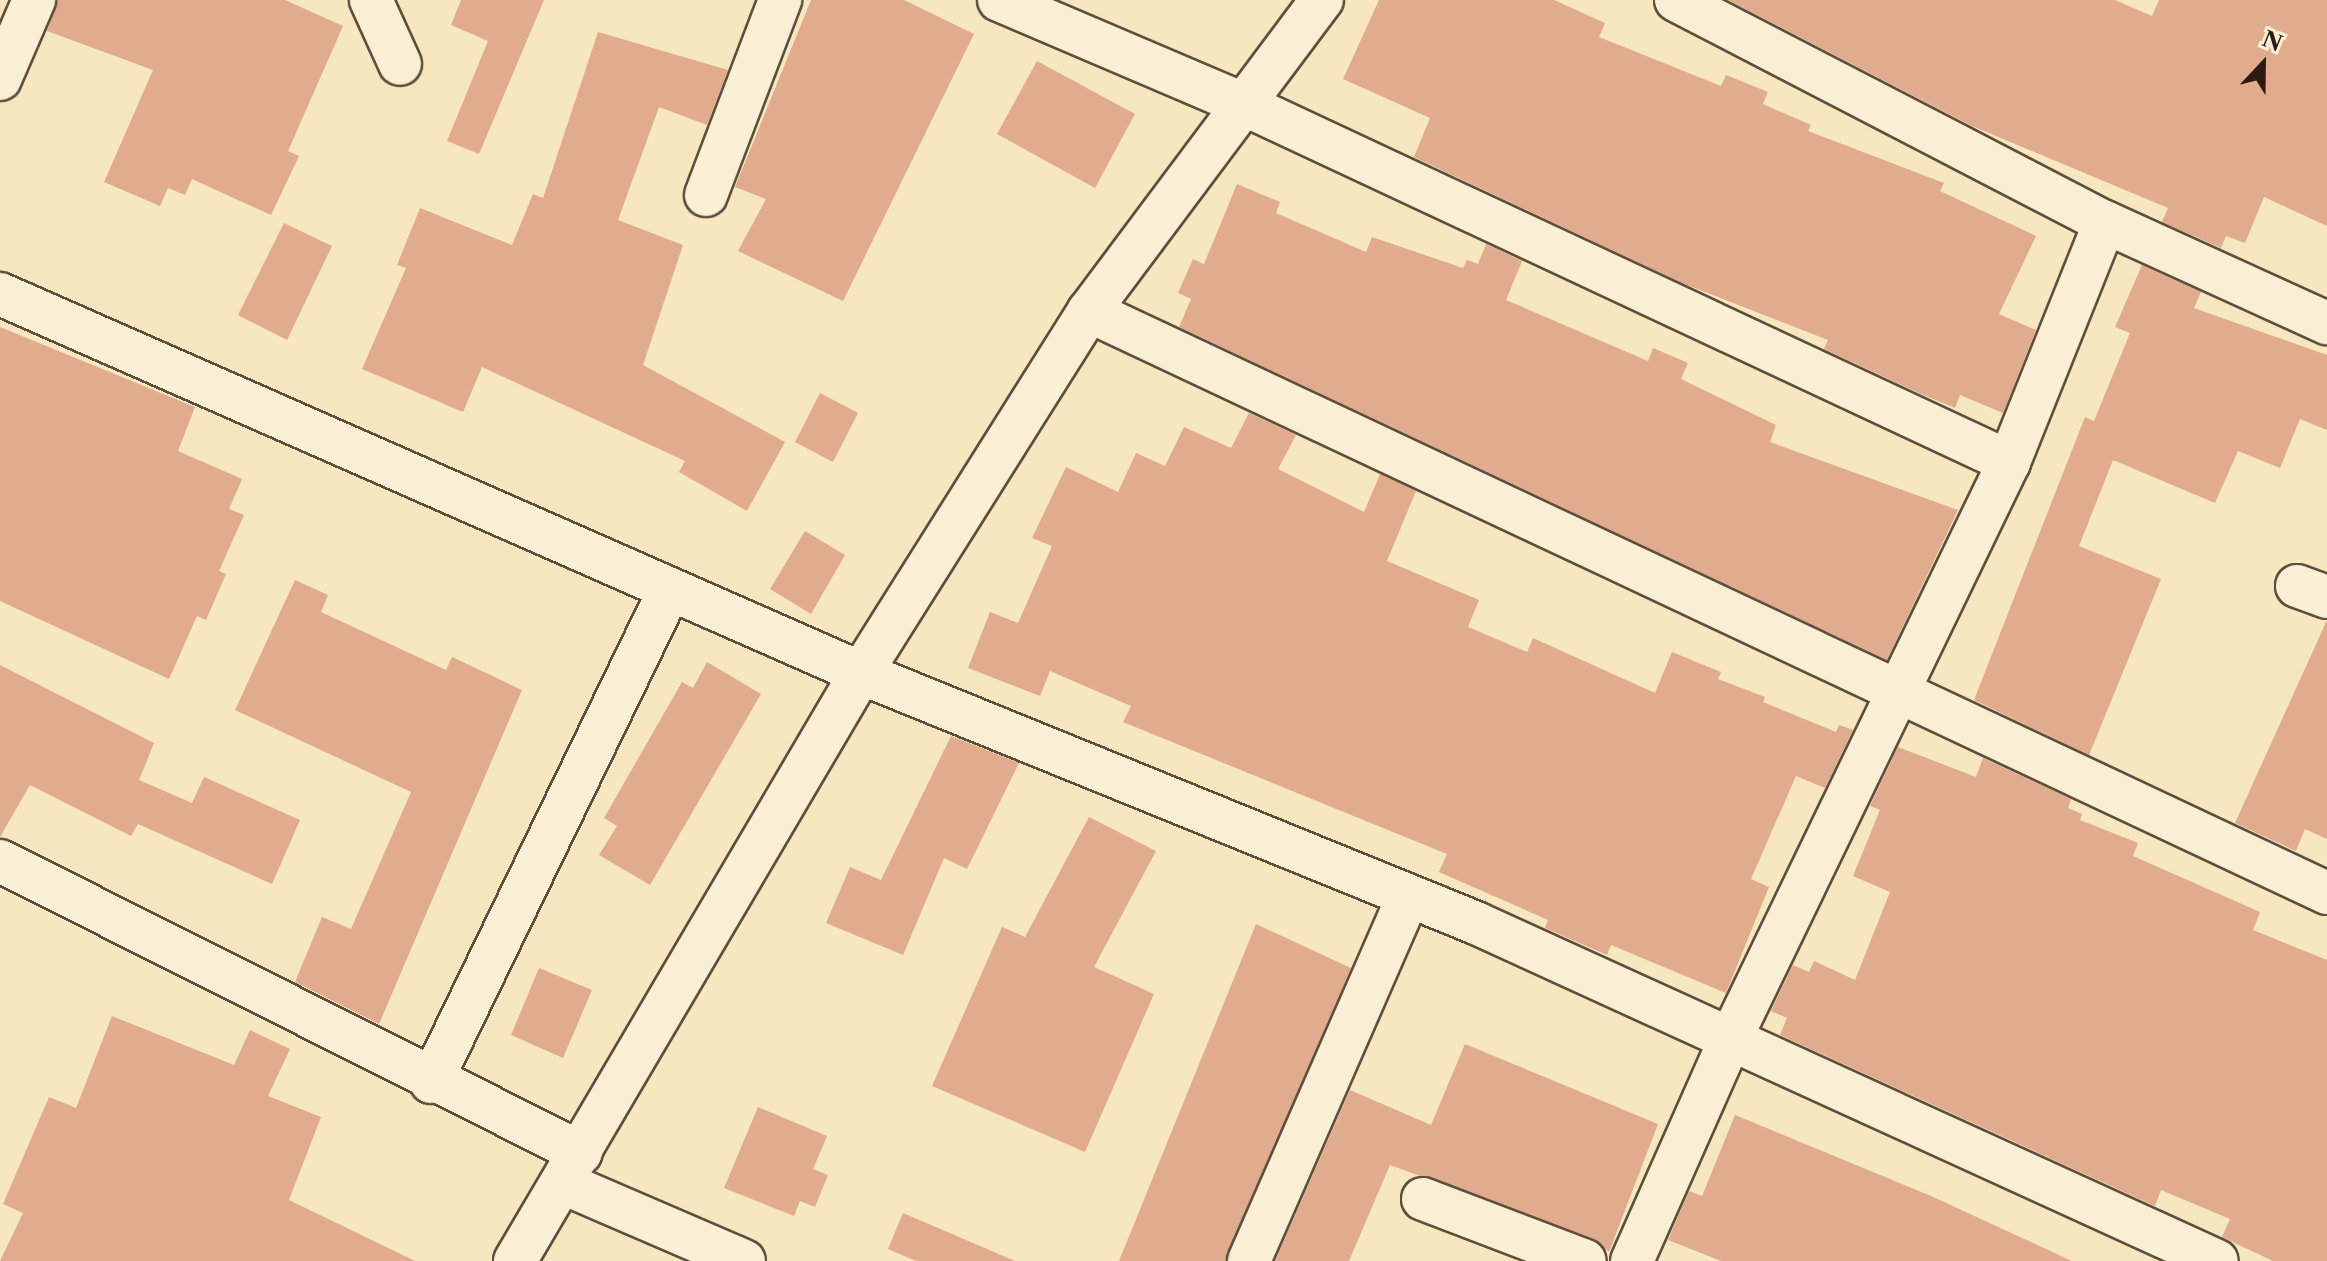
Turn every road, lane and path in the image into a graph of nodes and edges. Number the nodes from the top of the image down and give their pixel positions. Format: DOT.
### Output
graph roads {
  1 [pos="34,0"];
  2 [pos="371,0"];
  3 [pos="780,0"];
  4 [pos="999,0"];
  5 [pos="1322,0"];
  6 [pos="1676,0"];
  7 [pos="400,64"];
  8 [pos="0,79"];
  9 [pos="1241,103"];
  10 [pos="706,195"];
  11 [pos="2105,222"];
  12 [pos="0,294"];
  13 [pos="1089,311"];
  14 [pos="2327,323"];
  15 [pos="2009,462"];
  16 [pos="670,589"];
  17 [pos="861,673"];
  18 [pos="1902,696"];
  19 [pos="0,861"];
  20 [pos="2327,893"];
  21 [pos="1408,897"];
  22 [pos="1729,1042"];
  23 [pos="431,1082"];
  24 [pos="572,1168"];
  25 [pos="1423,1199"];
  26 [pos="515,1261"];
  27 [pos="744,1261"];
  28 [pos="1249,1261"];
  29 [pos="1585,1261"];
  30 [pos="1632,1261"];
  31 [pos="2217,1261"];
  1 -- 8 [label="street"];
  2 -- 7 [label="street"];
  3 -- 10 [label="street"];
  4 -- 9 [label="street"];
  5 -- 9 [label="street"];
  6 -- 11 [label="street"];
  9 -- 13 [label="street"];
  9 -- 15 [label="street"];
  11 -- 14 [label="street"];
  11 -- 15 [label="street"];
  12 -- 16 [label="street"];
  13 -- 17 [label="street"];
  13 -- 18 [label="street"];
  15 -- 18 [label="street"];
  16 -- 17 [label="street"];
  16 -- 23 [label="street"];
  17 -- 21 [label="street"];
  17 -- 24 [label="street"];
  18 -- 20 [label="street"];
  18 -- 22 [label="street"];
  19 -- 23 [label="street"];
  21 -- 22 [label="street"];
  21 -- 28 [label="street"];
  22 -- 30 [label="street"];
  22 -- 31 [label="street"];
  23 -- 24 [label="street"];
  24 -- 26 [label="street"];
  24 -- 27 [label="street"];
  25 -- 29 [label="street"];
}
